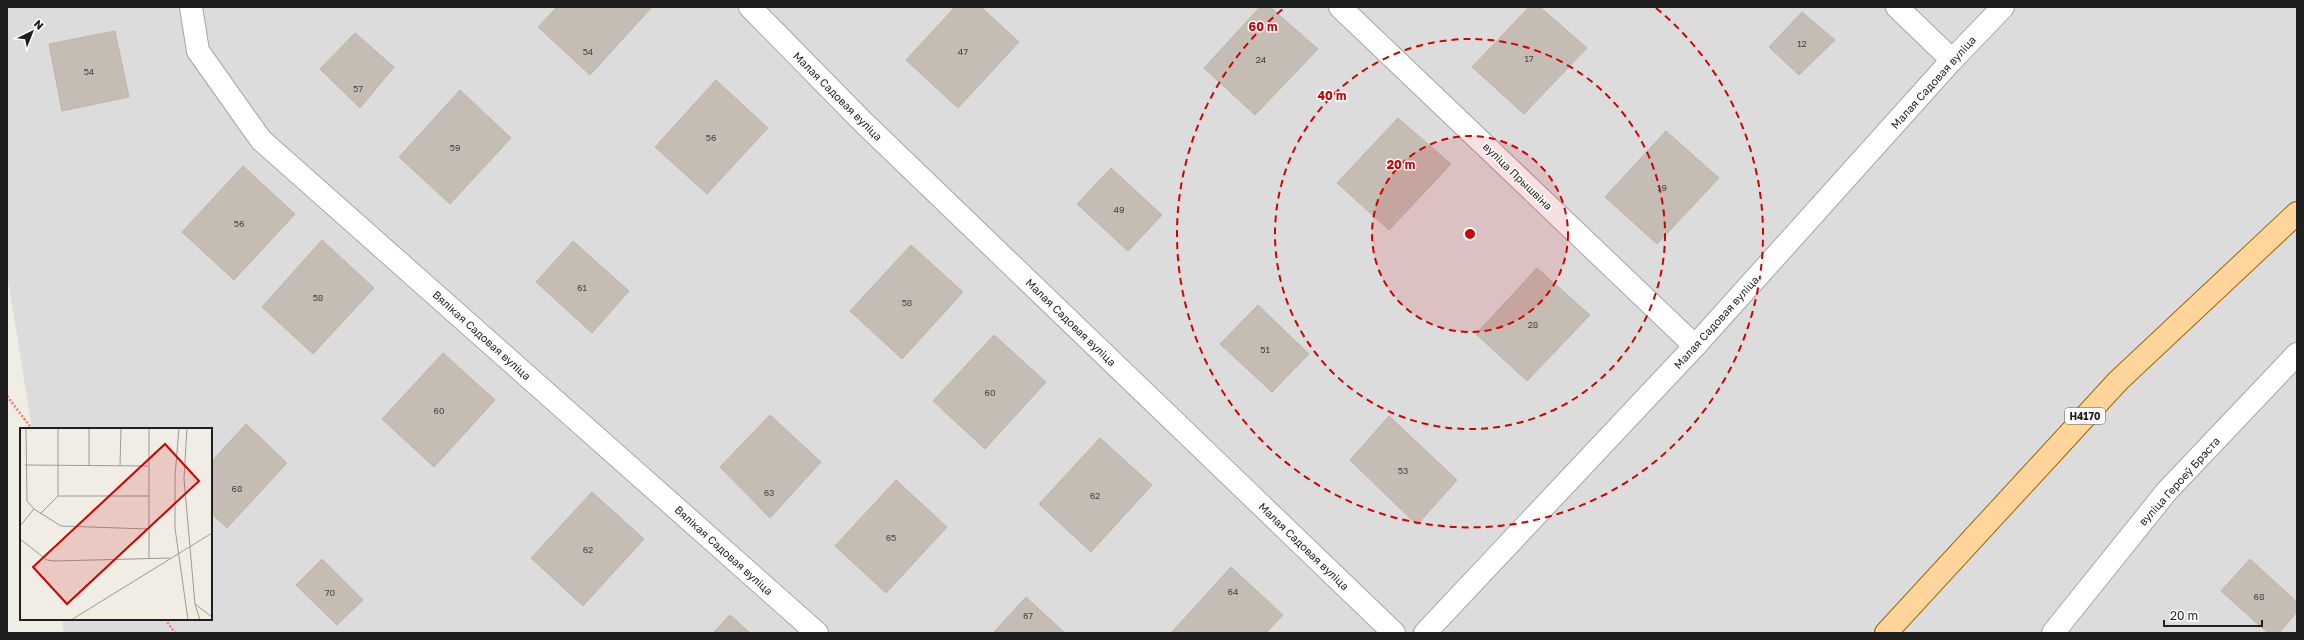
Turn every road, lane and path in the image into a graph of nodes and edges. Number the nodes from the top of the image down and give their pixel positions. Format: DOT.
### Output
graph roads {
  1 [pos="191,7"];
  2 [pos="750,7"];
  3 [pos="1340,7"];
  4 [pos="1897,7"];
  5 [pos="2003,7"];
  6 [pos="1952,60"];
  7 [pos="2297,213"];
  8 [pos="1695,346"];
  9 [pos="2297,354"];
  10 [pos="7,396"];
  11 [pos="31,428"];
  12 [pos="166,620"];
  13 [pos="175,633"];
  14 [pos="817,633"];
  15 [pos="1394,633"];
  16 [pos="1425,633"];
  17 [pos="1886,633"];
  18 [pos="2053,633"];
  1 -- 14 [label="street, Вялікая Садовая вуліца"];
  2 -- 15 [label="street, Малая Садовая вуліца"];
  3 -- 8 [label="street, вуліца Прышвіна"];
  4 -- 6 [label="street"];
  5 -- 6 [label="street, Малая Садовая вуліца"];
  6 -- 8 [label="street, Малая Садовая вуліца"];
  7 -- 17 [label="main road, Н4170"];
  8 -- 16 [label="street, Малая Садовая вуліца"];
  9 -- 18 [label="street, вуліца Героеў Брэста"];
  10 -- 11 [label="path"];
  12 -- 13 [label="path"];
}
